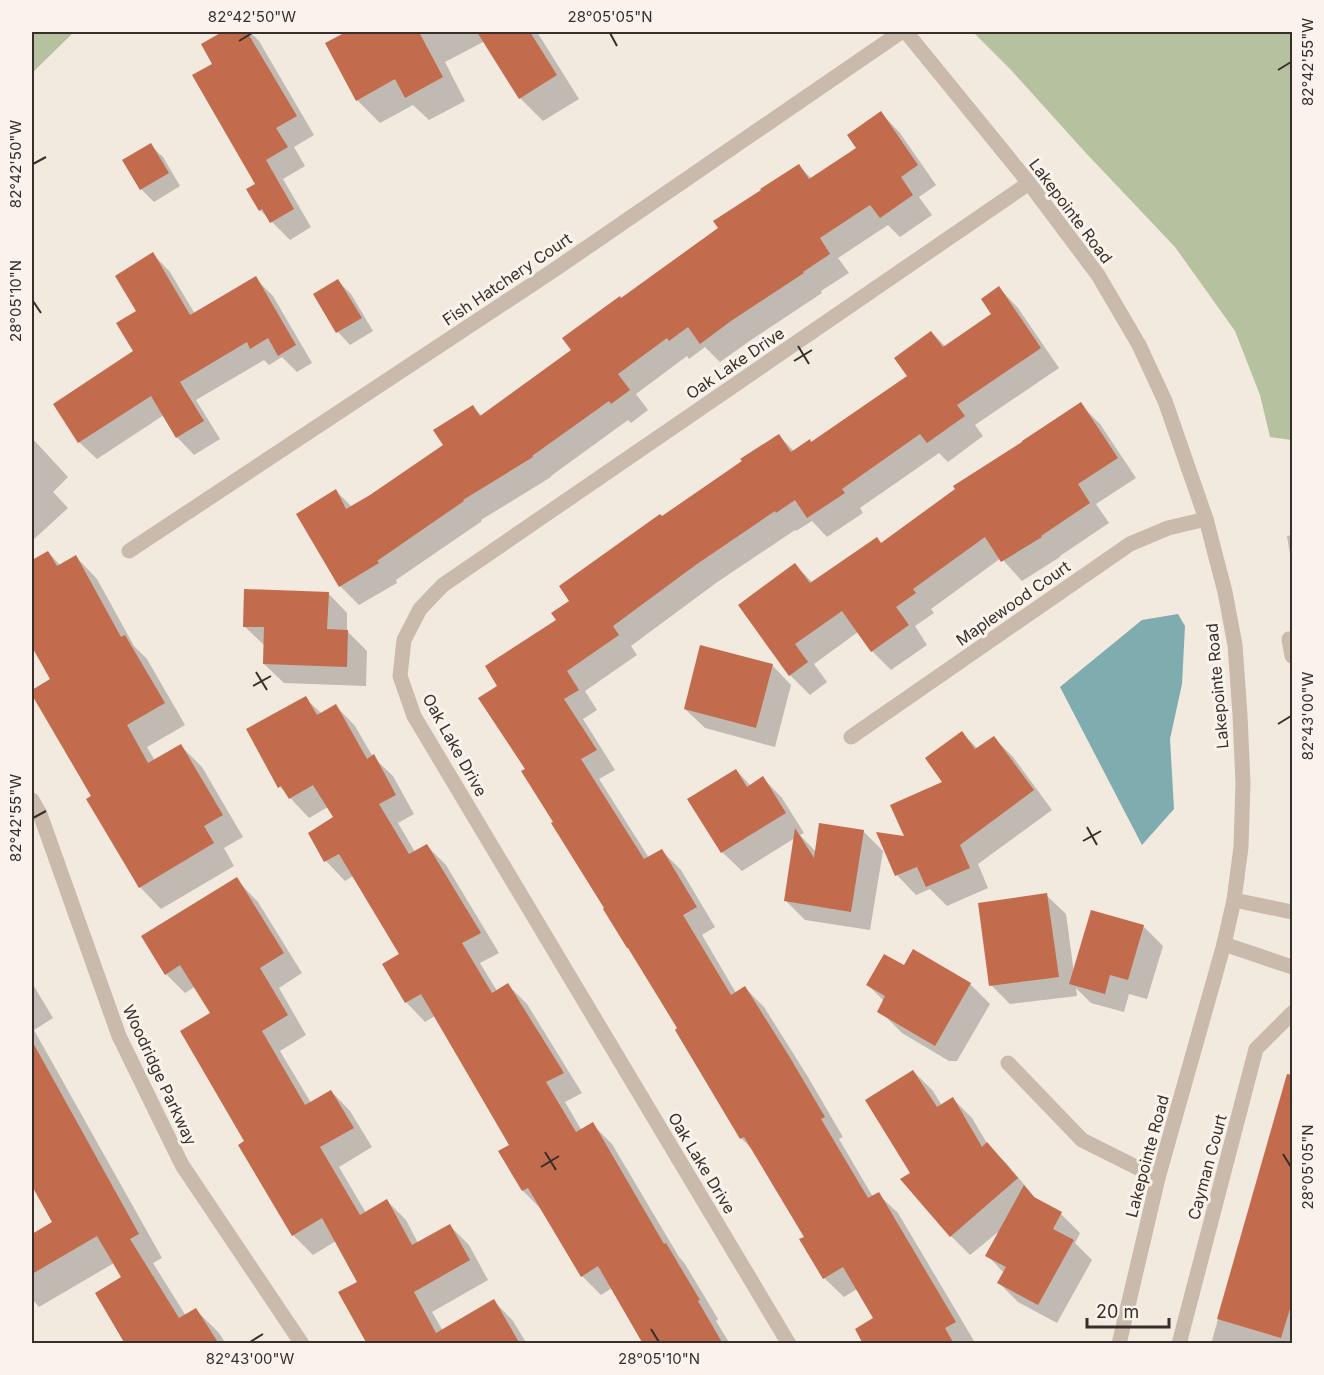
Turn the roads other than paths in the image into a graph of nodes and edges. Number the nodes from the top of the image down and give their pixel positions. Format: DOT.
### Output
graph roads {
  1 [pos="901,32"];
  2 [pos="906,32"];
  3 [pos="1029,183"];
  4 [pos="1206,519"];
  5 [pos="129,551"];
  6 [pos="1289,639"];
  7 [pos="1293,656"];
  8 [pos="851,737"];
  9 [pos="32,800"];
  10 [pos="1234,900"];
  11 [pos="1293,912"];
  12 [pos="1224,945"];
  13 [pos="1293,967"];
  14 [pos="1293,1014"];
  15 [pos="1008,1063"];
  16 [pos="1158,1178"];
  17 [pos="302,1344"];
  18 [pos="789,1344"];
  19 [pos="1119,1344"];
  20 [pos="1179,1344"];
  1 -- 5 [label="street, Fish Hatchery Court"];
  2 -- 3 [label="street, Lakepointe Road"];
  3 -- 4 [label="street, Lakepointe Road"];
  3 -- 18 [label="street, Oak Lake Drive"];
  4 -- 8 [label="street, Maplewood Court"];
  4 -- 10 [label="street, Lakepointe Road"];
  6 -- 7 [label="street"];
  9 -- 17 [label="street, Woodridge Parkway"];
  10 -- 11 [label="street"];
  10 -- 12 [label="street, Lakepointe Road"];
  12 -- 13 [label="street"];
  12 -- 16 [label="street, Lakepointe Road"];
  14 -- 20 [label="street, Cayman Court"];
  15 -- 16 [label="street"];
  16 -- 19 [label="street, Lakepointe Road"];
}
